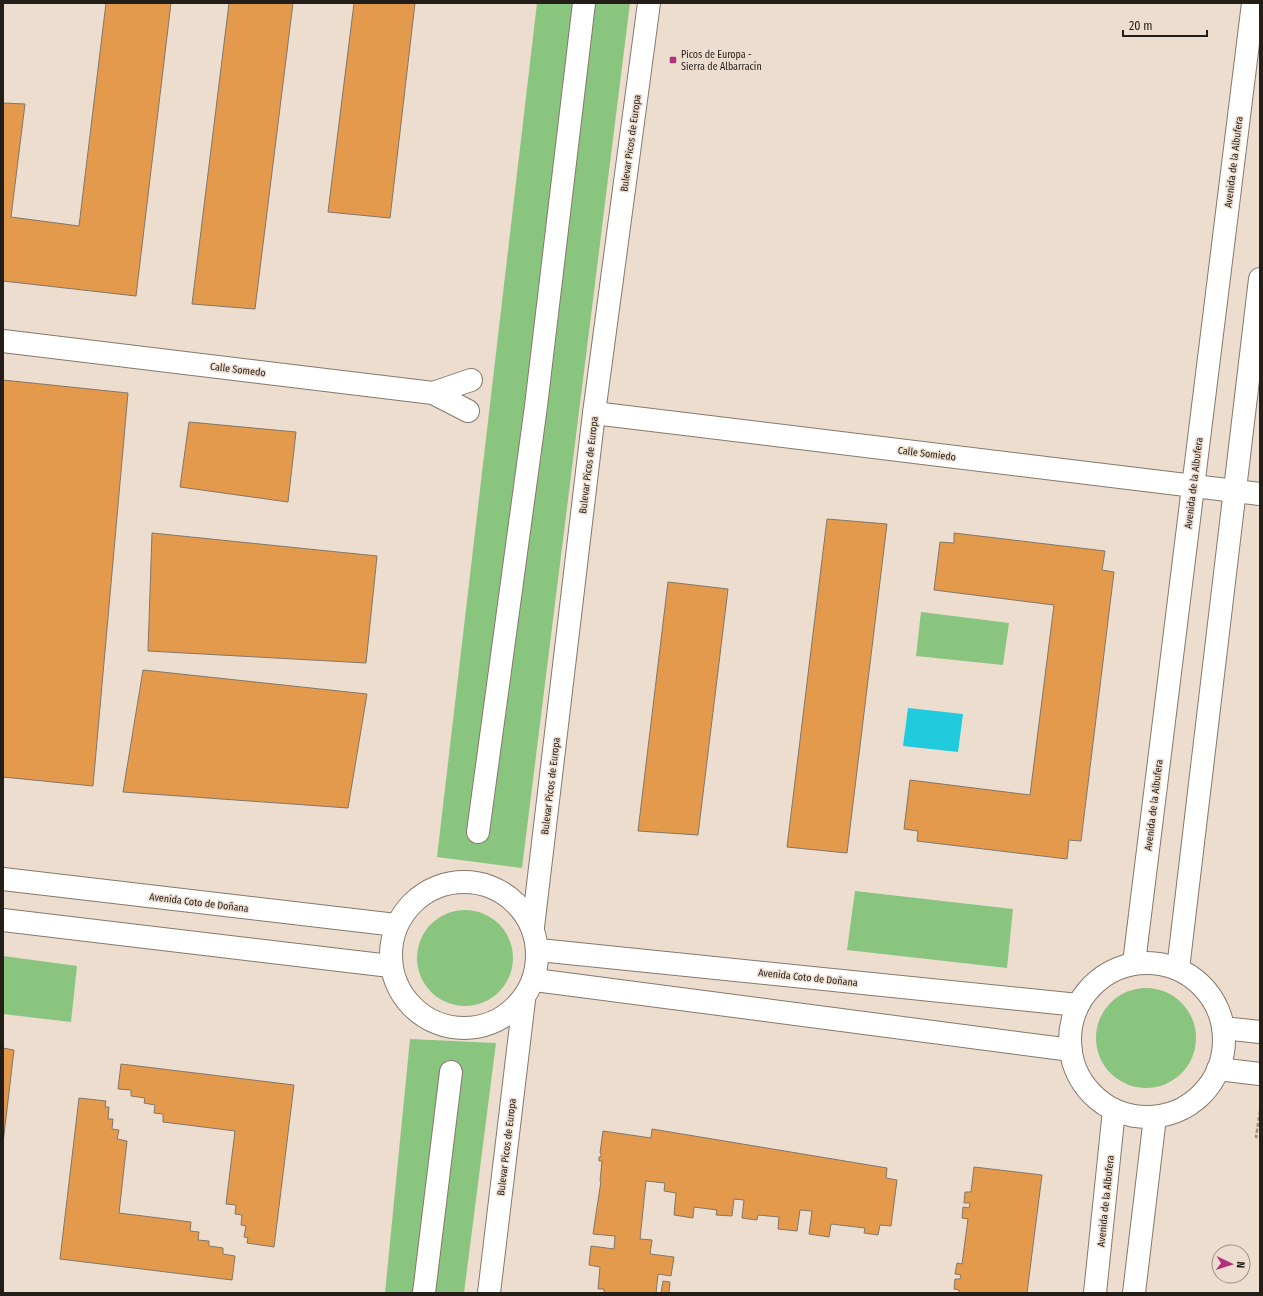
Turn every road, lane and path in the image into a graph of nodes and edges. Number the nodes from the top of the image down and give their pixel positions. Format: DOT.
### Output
graph roads {
  1 [pos="584,3"];
  2 [pos="650,3"];
  3 [pos="1253,3"];
  4 [pos="1260,4"];
  5 [pos="1260,279"];
  6 [pos="3,341"];
  7 [pos="472,380"];
  8 [pos="434,393"];
  9 [pos="468,411"];
  10 [pos="594,413"];
  11 [pos="1193,486"];
  12 [pos="1235,490"];
  13 [pos="1260,494"];
  14 [pos="478,832"];
  15 [pos="3,879"];
  16 [pos="3,920"];
  17 [pos="396,925"];
  18 [pos="533,927"];
  19 [pos="539,950"];
  20 [pos="1134,963"];
  21 [pos="390,966"];
  22 [pos="1178,969"];
  23 [pos="535,980"];
  24 [pos="524,1000"];
  25 [pos="1078,1005"];
  26 [pos="1223,1028"];
  27 [pos="1260,1032"];
  28 [pos="1071,1050"];
  29 [pos="1218,1069"];
  30 [pos="451,1072"];
  31 [pos="1260,1074"];
  32 [pos="1114,1110"];
  33 [pos="1260,1111"];
  34 [pos="1155,1117"];
  35 [pos="1260,1137"];
  36 [pos="424,1293"];
  37 [pos="489,1293"];
  38 [pos="1096,1293"];
  39 [pos="1134,1293"];
  1 -- 14 [label="street"];
  2 -- 10 [label="street, Bulevar Picos de Europa"];
  3 -- 4 [label="street"];
  3 -- 11 [label="street, Avenida de la Albufera"];
  5 -- 12 [label="street"];
  6 -- 8 [label="street, Calle Somedo"];
  7 -- 8 [label="street"];
  8 -- 9 [label="street, Calle Somedo"];
  10 -- 11 [label="street, Calle Somiedo"];
  10 -- 18 [label="street, Bulevar Picos de Europa"];
  11 -- 12 [label="street, Calle Somiedo"];
  11 -- 20 [label="street, Avenida de la Albufera"];
  12 -- 13 [label="street, Calle Somiedo"];
  12 -- 22 [label="street"];
  15 -- 17 [label="street, Avenida Coto de Doñana"];
  16 -- 21 [label="street"];
  17 -- 18 [label="street"];
  17 -- 21 [label="street"];
  18 -- 19 [label="street"];
  19 -- 23 [label="street"];
  19 -- 25 [label="street, Avenida Coto de Doñana"];
  20 -- 22 [label="street"];
  20 -- 25 [label="street"];
  21 -- 24 [label="street"];
  22 -- 26 [label="street"];
  23 -- 24 [label="street"];
  23 -- 28 [label="street"];
  24 -- 37 [label="street, Bulevar Picos de Europa"];
  25 -- 28 [label="street"];
  26 -- 27 [label="street"];
  26 -- 29 [label="street"];
  28 -- 32 [label="street"];
  29 -- 31 [label="street"];
  29 -- 34 [label="street"];
  30 -- 36 [label="street"];
  32 -- 34 [label="street"];
  32 -- 38 [label="street, Avenida de la Albufera"];
  33 -- 35 [label="path"];
  34 -- 39 [label="street"];
}
